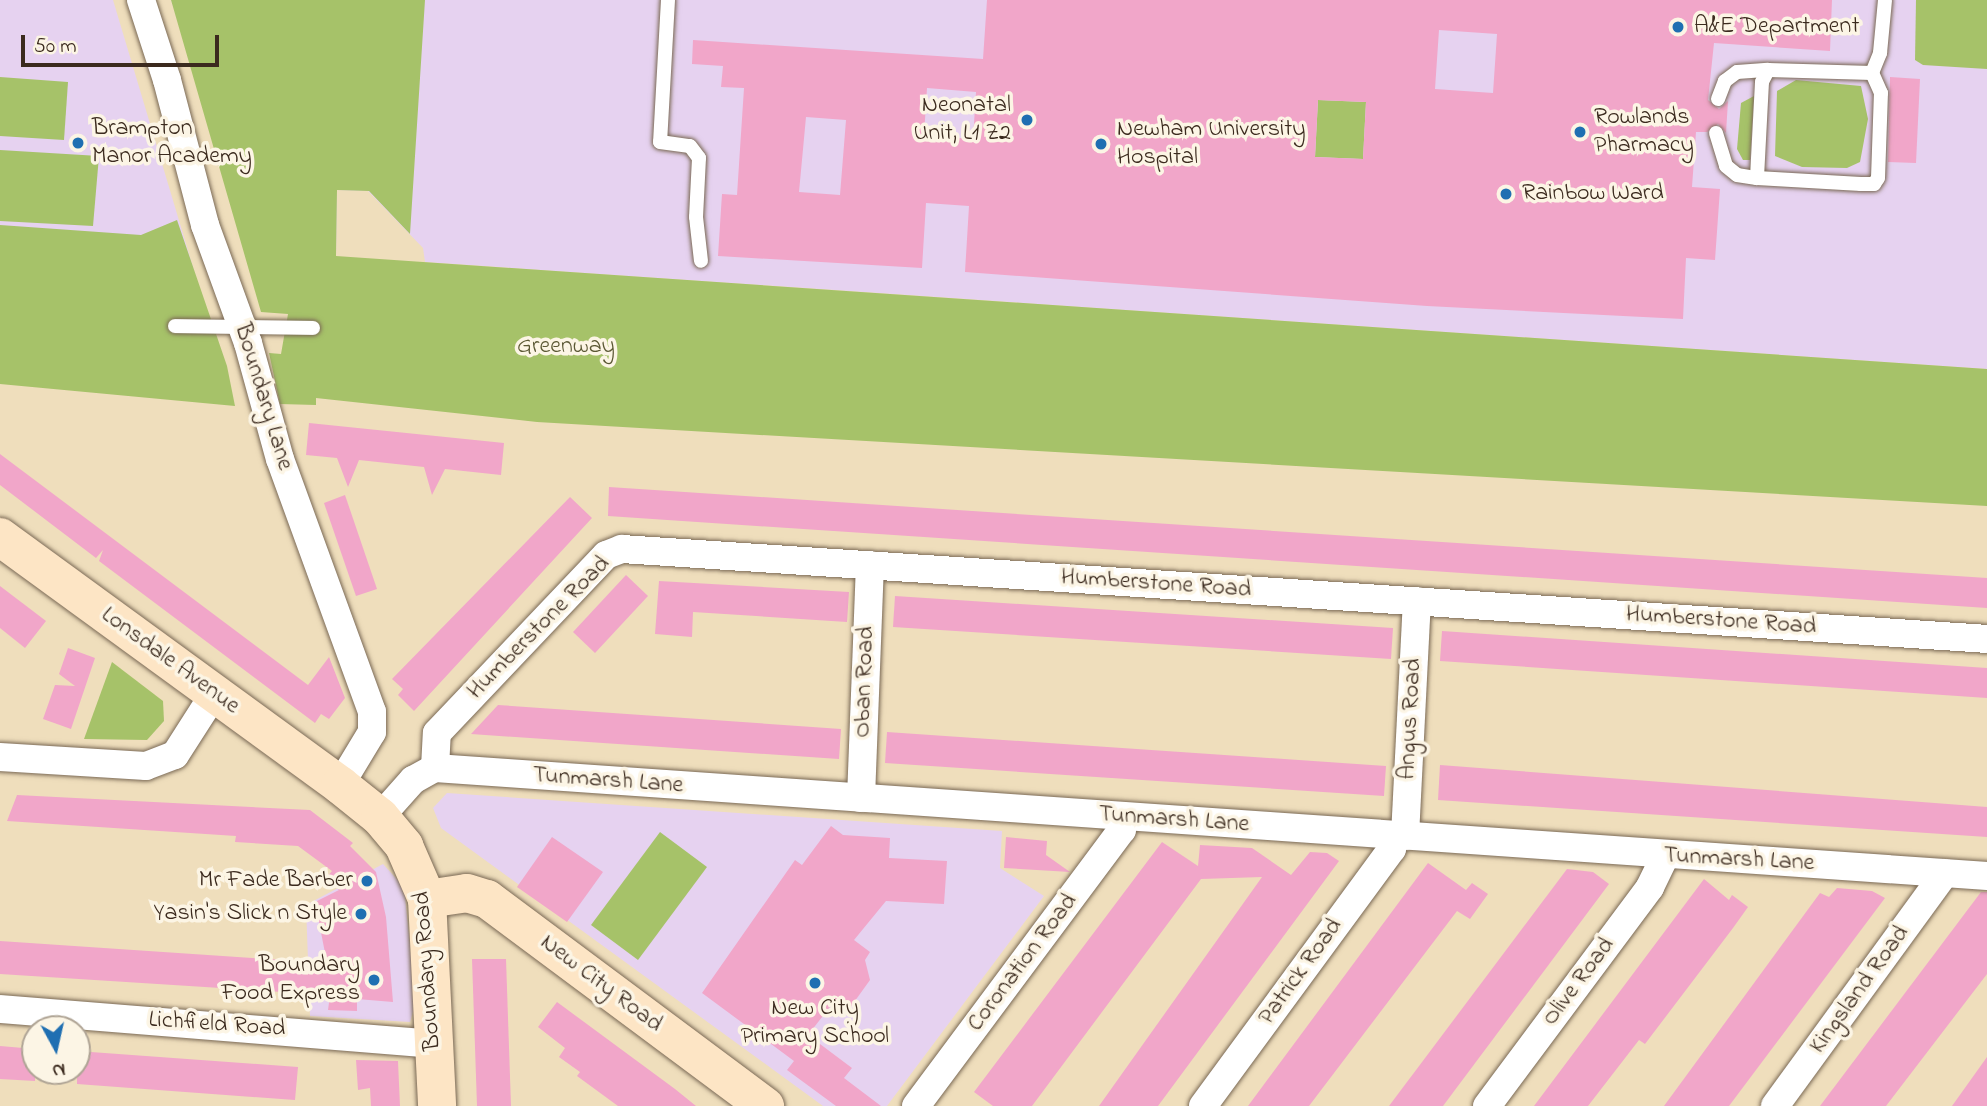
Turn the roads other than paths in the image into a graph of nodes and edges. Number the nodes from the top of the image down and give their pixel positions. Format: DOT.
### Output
graph roads {
  1 [pos="141,0"];
  2 [pos="668,0"];
  3 [pos="1885,0"];
  4 [pos="1768,70"];
  5 [pos="1872,73"];
  6 [pos="1718,99"];
  7 [pos="1716,133"];
  8 [pos="1757,178"];
  9 [pos="701,261"];
  10 [pos="175,326"];
  11 [pos="243,327"];
  12 [pos="313,328"];
  13 [pos="0,537"];
  14 [pos="870,565"];
  15 [pos="1417,601"];
  16 [pos="1987,639"];
  17 [pos="214,694"];
  18 [pos="0,757"];
  19 [pos="435,768"];
  20 [pos="340,785"];
  21 [pos="861,798"];
  22 [pos="380,817"];
  23 [pos="1123,817"];
  24 [pos="1399,836"];
  25 [pos="1665,856"];
  26 [pos="1945,873"];
  27 [pos="1987,876"];
  28 [pos="427,899"];
  29 [pos="0,1009"];
  30 [pos="434,1044"];
  31 [pos="437,1106"];
  32 [pos="765,1106"];
  33 [pos="916,1106"];
  34 [pos="1203,1106"];
  35 [pos="1487,1106"];
  36 [pos="1775,1106"];
  1 -- 11 [label="street, Boundary Lane"];
  2 -- 9 [label="lane"];
  3 -- 5 [label="lane"];
  4 -- 5 [label="lane"];
  4 -- 6 [label="lane"];
  4 -- 8 [label="lane"];
  5 -- 8 [label="lane"];
  7 -- 8 [label="lane"];
  10 -- 11 [label="lane"];
  11 -- 12 [label="lane"];
  11 -- 20 [label="street, Boundary Lane"];
  13 -- 17 [label="street, Lonsdale Avenue"];
  14 -- 15 [label="street, Humberstone Road"];
  14 -- 19 [label="street, Humberstone Road"];
  14 -- 21 [label="street, Oban Road"];
  15 -- 16 [label="street, Humberstone Road"];
  15 -- 24 [label="street, Angus Road"];
  17 -- 18 [label="street"];
  17 -- 20 [label="street, Lonsdale Avenue"];
  19 -- 21 [label="street, Tunmarsh Lane"];
  19 -- 22 [label="street"];
  20 -- 22 [label="street, Boundary Road"];
  21 -- 23 [label="street, Tunmarsh Lane"];
  22 -- 28 [label="street, Boundary Road"];
  23 -- 24 [label="street, Tunmarsh Lane"];
  23 -- 33 [label="street, Coronation Road"];
  24 -- 25 [label="street, Tunmarsh Lane"];
  24 -- 34 [label="street, Patrick Road"];
  25 -- 26 [label="street, Tunmarsh Lane"];
  25 -- 35 [label="street, Olive Road"];
  26 -- 27 [label="street, Tunmarsh Lane"];
  26 -- 36 [label="street, Kingsland Road"];
  28 -- 30 [label="street, Boundary Road"];
  28 -- 32 [label="street, New City Road"];
  29 -- 30 [label="street, Lichfield Road"];
  30 -- 31 [label="street, Boundary Road"];
}
